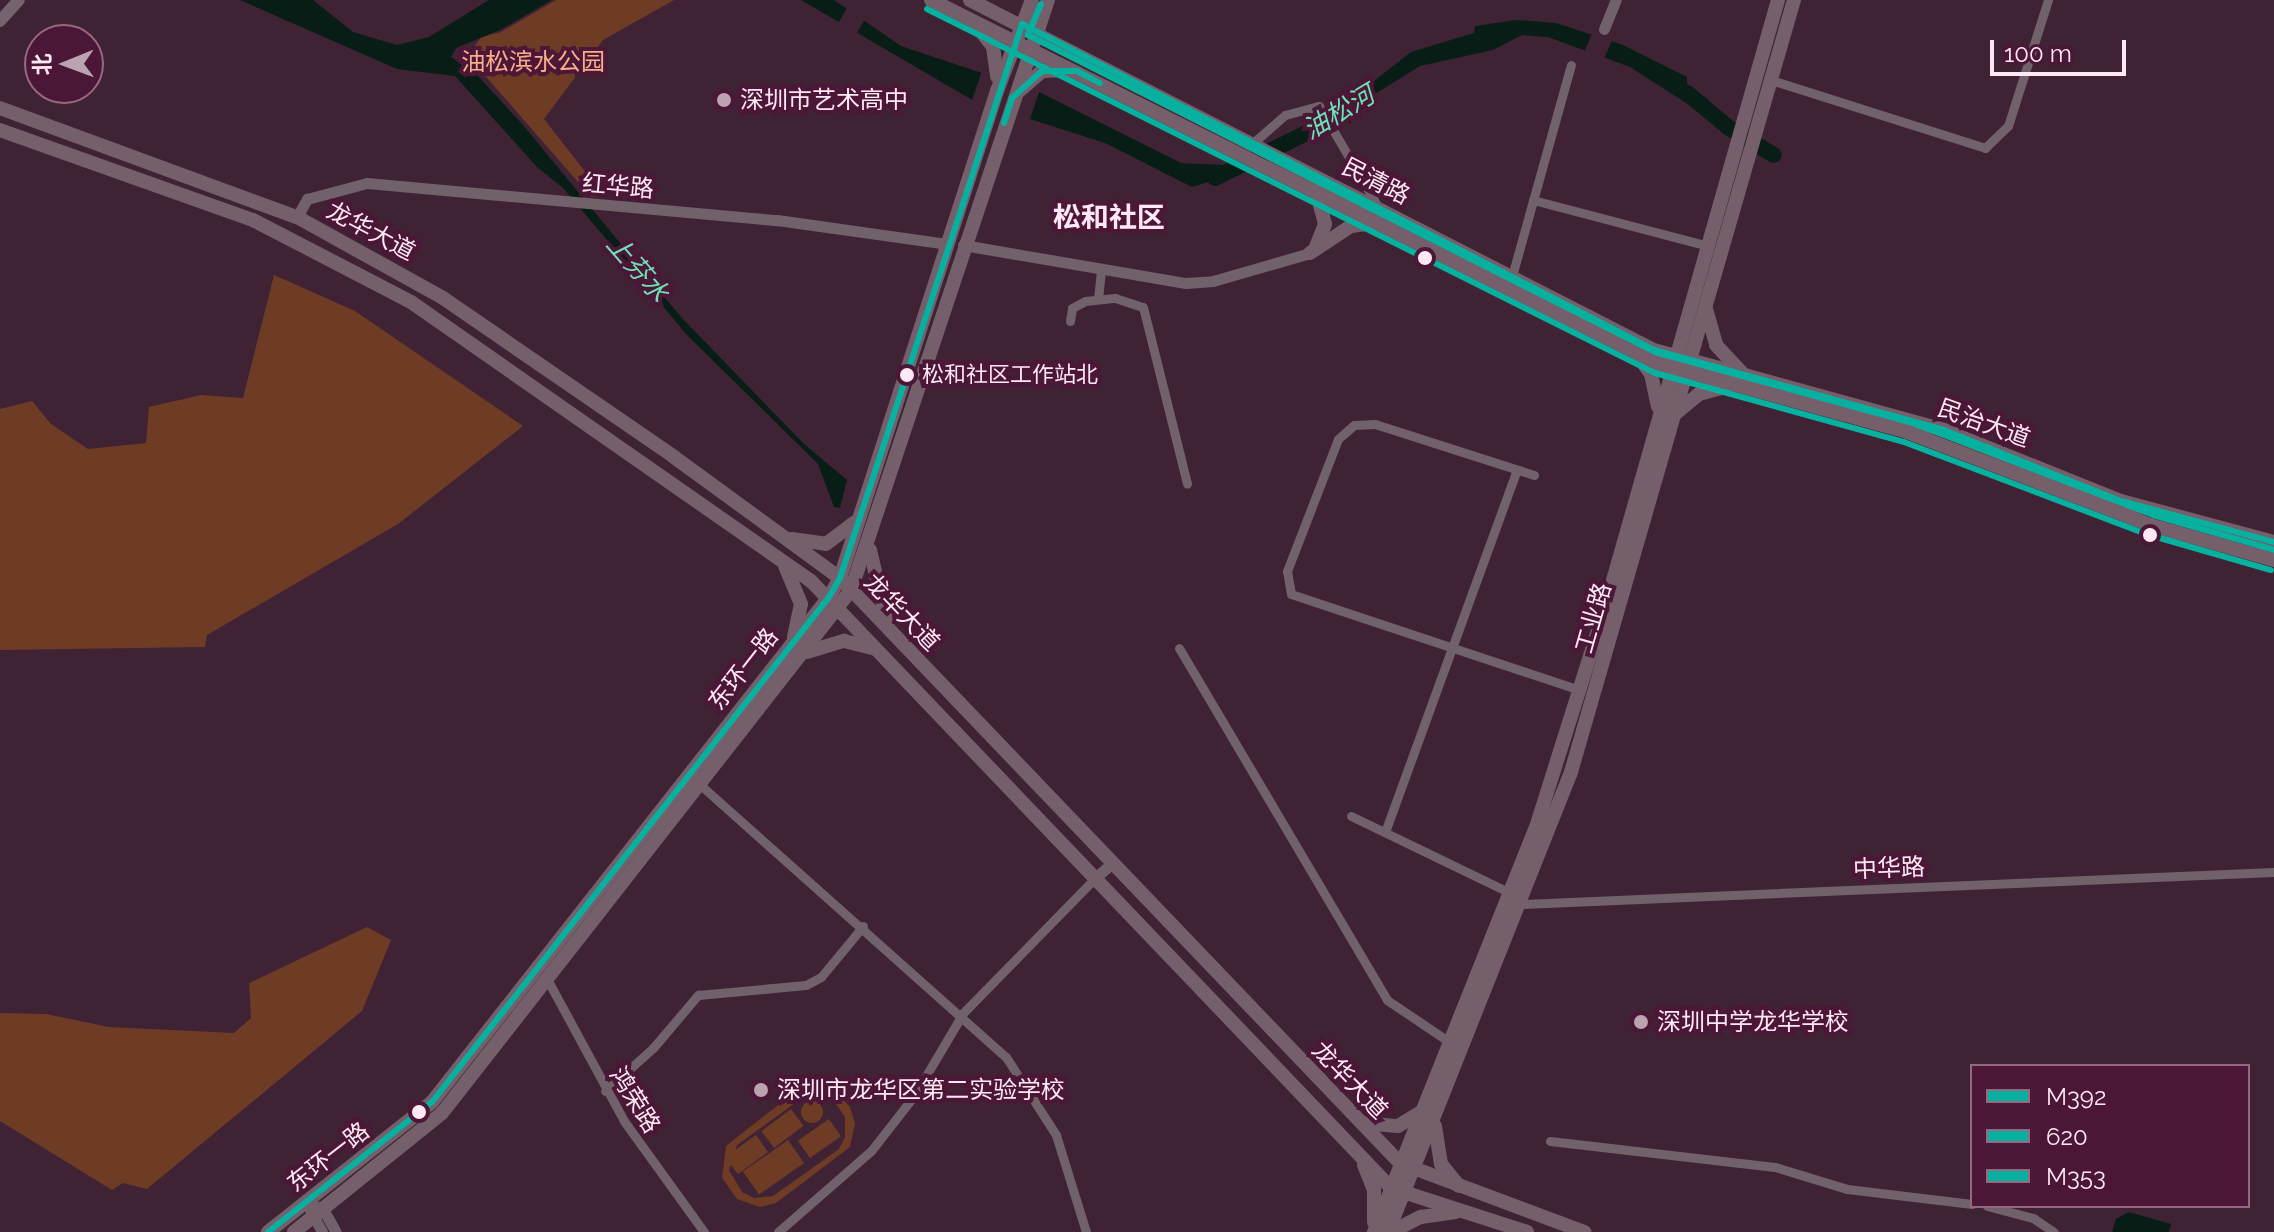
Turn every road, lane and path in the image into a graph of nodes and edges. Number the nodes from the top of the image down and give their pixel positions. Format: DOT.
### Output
graph roads {
  1 [pos="19,0"];
  2 [pos="931,0"];
  3 [pos="971,0"];
  4 [pos="1004,0"];
  5 [pos="1032,0"];
  6 [pos="1048,0"];
  7 [pos="1616,0"];
  8 [pos="1778,0"];
  9 [pos="1794,0"];
  10 [pos="2048,0"];
  11 [pos="967,16"];
  12 [pos="0,21"];
  13 [pos="1029,28"];
  14 [pos="1604,29"];
  15 [pos="1015,40"];
  16 [pos="1030,47"];
  17 [pos="1571,65"];
  18 [pos="1077,71"];
  19 [pos="1000,72"];
  20 [pos="1024,79"];
  21 [pos="1771,80"];
  22 [pos="2,108"];
  23 [pos="1754,112"];
  24 [pos="0,130"];
  25 [pos="1253,143"];
  26 [pos="1316,191"];
  27 [pos="1533,200"];
  28 [pos="1378,207"];
  29 [pos="297,217"];
  30 [pos="1382,224"];
  31 [pos="956,244"];
  32 [pos="1708,246"];
  33 [pos="1310,253"];
  34 [pos="1101,269"];
  35 [pos="1512,276"];
  36 [pos="1707,298"];
  37 [pos="1098,299"];
  38 [pos="1070,321"];
  39 [pos="1635,353"];
  40 [pos="1680,365"];
  41 [pos="1744,383"];
  42 [pos="1666,416"];
  43 [pos="1517,470"];
  44 [pos="1534,475"];
  45 [pos="1187,484"];
  46 [pos="853,530"];
  47 [pos="783,536"];
  48 [pos="870,541"];
  49 [pos="2274,542"];
  50 [pos="2274,560"];
  51 [pos="783,562"];
  52 [pos="840,578"];
  53 [pos="851,590"];
  54 [pos="834,602"];
  55 [pos="889,630"];
  56 [pos="1179,648"];
  57 [pos="1452,648"];
  58 [pos="797,649"];
  59 [pos="883,654"];
  60 [pos="1580,690"];
  61 [pos="688,774"];
  62 [pos="701,785"];
  63 [pos="1351,816"];
  64 [pos="1385,832"];
  65 [pos="1112,863"];
  66 [pos="2274,872"];
  67 [pos="1095,878"];
  68 [pos="1510,893"];
  69 [pos="1522,904"];
  70 [pos="863,926"];
  71 [pos="547,979"];
  72 [pos="963,1013"];
  73 [pos="1451,1043"];
  74 [pos="605,1091"];
  75 [pos="1430,1112"];
  76 [pos="1362,1123"];
  77 [pos="1550,1141"];
  78 [pos="1362,1157"];
  79 [pos="1406,1167"];
  80 [pos="1462,1189"];
  81 [pos="1398,1190"];
  82 [pos="306,1202"];
  83 [pos="1970,1204"];
  84 [pos="1995,1208"];
  85 [pos="318,1212"];
  86 [pos="1468,1212"];
  87 [pos="268,1232"];
  88 [pos="294,1232"];
  89 [pos="322,1232"];
  90 [pos="336,1232"];
  91 [pos="704,1232"];
  92 [pos="778,1232"];
  93 [pos="1086,1232"];
  94 [pos="1373,1232"];
  95 [pos="1389,1232"];
  96 [pos="1527,1232"];
  97 [pos="1585,1232"];
  98 [pos="2054,1232"];
  1 -- 12 [label="main road"];
  2 -- 11 [label="main road, 民清路"];
  3 -- 4 [label="main road"];
  3 -- 13 [label="main road, 民清路"];
  5 -- 13 [label="main road, 东环一路"];
  6 -- 13 [label="main road, 东环一路"];
  7 -- 14 [label="street"];
  8 -- 23 [label="main road, 工业路"];
  9 -- 21 [label="main road, 工业路"];
  10 -- 21 [label="street"];
  11 -- 15 [label="main road, 民清路"];
  11 -- 19 [label="main road"];
  13 -- 15 [label="main road, 东环一路"];
  13 -- 16 [label="main road, 东环一路"];
  13 -- 25 [label="main road, 民清路"];
  15 -- 16 [label="main road, 民清路"];
  15 -- 19 [label="main road, 东环一路"];
  16 -- 18 [label="main road, 民清路"];
  16 -- 20 [label="main road, 东环一路"];
  17 -- 27 [label="street"];
  18 -- 20 [label="main road"];
  18 -- 26 [label="main road, 民清路"];
  19 -- 31 [label="main road, 东环一路"];
  20 -- 31 [label="main road, 东环一路"];
  21 -- 23 [label="main road, 工业路"];
  22 -- 29 [label="main road, 龙华大道"];
  23 -- 32 [label="main road, 工业路"];
  23 -- 36 [label="main road, 工业路"];
  24 -- 51 [label="main road, 龙华大道"];
  25 -- 28 [label="main road, 民清路"];
  25 -- 28 [label="street"];
  26 -- 30 [label="main road, 民清路"];
  26 -- 33 [label="main road"];
  27 -- 32 [label="street"];
  27 -- 35 [label="street"];
  28 -- 35 [label="main road, 民清路"];
  29 -- 31 [label="street, 红华路"];
  29 -- 47 [label="main road, 龙华大道"];
  30 -- 33 [label="main road"];
  30 -- 39 [label="main road, 民清路"];
  31 -- 34 [label="street, 红华路"];
  31 -- 46 [label="main road, 东环一路"];
  31 -- 48 [label="main road, 东环一路"];
  32 -- 40 [label="main road, 工业路"];
  33 -- 34 [label="street, 红华路"];
  34 -- 37 [label="street"];
  35 -- 40 [label="main road, 民清路"];
  36 -- 40 [label="main road, 工业路"];
  36 -- 41 [label="main road"];
  37 -- 38 [label="street"];
  37 -- 45 [label="street"];
  39 -- 40 [label="main road, 民清路"];
  39 -- 42 [label="main road"];
  40 -- 41 [label="main road, 民治大道"];
  40 -- 42 [label="main road, 工业路"];
  41 -- 42 [label="main road"];
  41 -- 49 [label="main road, 民治大道"];
  41 -- 50 [label="main road, 民治大道"];
  42 -- 60 [label="main road, 工业路"];
  42 -- 69 [label="main road, 工业路"];
  43 -- 44 [label="street"];
  43 -- 57 [label="street"];
  43 -- 57 [label="street"];
  46 -- 47 [label="main road"];
  46 -- 52 [label="main road, 东环一路"];
  47 -- 52 [label="main road, 龙华大道"];
  48 -- 53 [label="main road, 东环一路"];
  48 -- 55 [label="main road"];
  51 -- 54 [label="main road, 龙华大道"];
  51 -- 58 [label="main road"];
  52 -- 53 [label="main road, 龙华大道"];
  52 -- 54 [label="main road, 东环一路"];
  53 -- 54 [label="main road, 东环一路"];
  53 -- 55 [label="main road, 龙华大道"];
  54 -- 58 [label="main road, 东环一路"];
  54 -- 59 [label="main road, 龙华大道"];
  55 -- 65 [label="main road, 龙华大道"];
  56 -- 73 [label="street"];
  57 -- 60 [label="street"];
  57 -- 64 [label="street"];
  58 -- 59 [label="main road"];
  58 -- 61 [label="main road, 东环一路"];
  58 -- 62 [label="main road, 东环一路"];
  59 -- 67 [label="main road, 龙华大道"];
  60 -- 68 [label="main road, 工业路"];
  61 -- 62 [label="street"];
  61 -- 82 [label="main road, 东环一路"];
  62 -- 70 [label="street"];
  62 -- 71 [label="main road, 东环一路"];
  63 -- 64 [label="street"];
  64 -- 68 [label="street"];
  65 -- 67 [label="street"];
  65 -- 76 [label="main road, 龙华大道"];
  66 -- 69 [label="street, 中华路"];
  67 -- 72 [label="street"];
  67 -- 78 [label="main road, 龙华大道"];
  68 -- 69 [label="street"];
  68 -- 73 [label="main road, 工业路"];
  69 -- 75 [label="main road, 工业路"];
  70 -- 72 [label="street"];
  70 -- 74 [label="street"];
  71 -- 74 [label="street, 鸿荣路"];
  71 -- 85 [label="main road, 东环一路"];
  72 -- 92 [label="street"];
  72 -- 93 [label="street"];
  73 -- 75 [label="main road, 工业路"];
  74 -- 91 [label="street, 鸿荣路"];
  75 -- 76 [label="main road"];
  75 -- 79 [label="main road, 工业路"];
  75 -- 80 [label="main road"];
  76 -- 79 [label="main road, 龙华大道"];
  77 -- 83 [label="street"];
  78 -- 81 [label="main road, 龙华大道"];
  78 -- 94 [label="main road"];
  79 -- 80 [label="main road, 龙华大道"];
  79 -- 81 [label="main road, 工业路"];
  80 -- 97 [label="main road, 龙华大道"];
  81 -- 86 [label="main road, 龙华大道"];
  81 -- 94 [label="main road, 工业路"];
  81 -- 95 [label="main road, 工业路"];
  82 -- 85 [label="street"];
  82 -- 87 [label="main road, 东环一路"];
  84 -- 98 [label="street"];
  85 -- 88 [label="main road, 东环一路"];
  85 -- 89 [label="street"];
  85 -- 90 [label="street"];
  86 -- 95 [label="main road"];
  86 -- 96 [label="main road, 龙华大道"];
}
